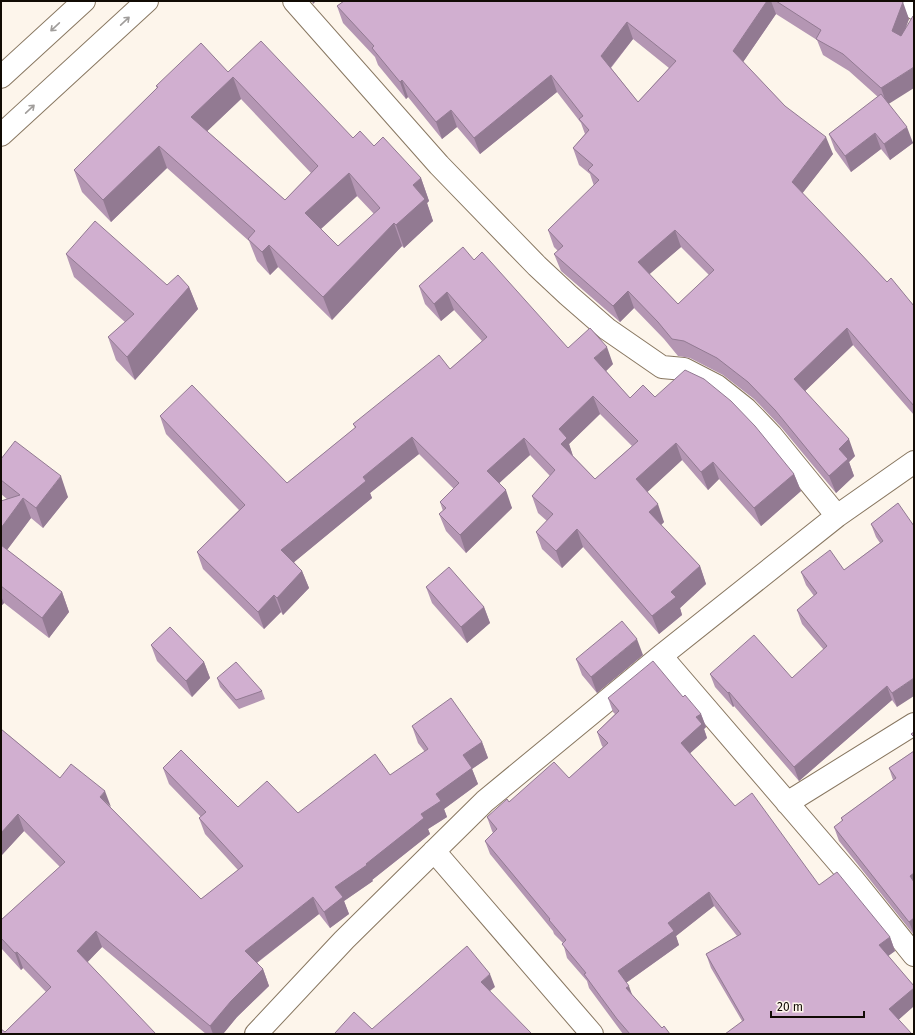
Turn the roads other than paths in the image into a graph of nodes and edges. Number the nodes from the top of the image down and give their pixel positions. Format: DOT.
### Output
graph roads {
  1 [pos="84,1"];
  2 [pos="147,1"];
  3 [pos="294,1"];
  4 [pos="905,1"];
  5 [pos="914,8"];
  6 [pos="1,77"];
  7 [pos="1,135"];
  8 [pos="914,462"];
  9 [pos="837,516"];
  10 [pos="661,656"];
  11 [pos="914,724"];
  12 [pos="787,803"];
  13 [pos="434,851"];
  14 [pos="914,955"];
  15 [pos="256,1034"];
  16 [pos="592,1034"];
  1 -- 6 [label="street, one-way"];
  7 -- 2 [label="street, one-way"];
  3 -- 9 [label="street"];
  4 -- 5 [label="street"];
  8 -- 9 [label="street"];
  9 -- 10 [label="street"];
  10 -- 12 [label="street"];
  10 -- 13 [label="street"];
  11 -- 12 [label="street"];
  12 -- 14 [label="street"];
  13 -- 15 [label="street"];
  13 -- 16 [label="street"];
}
